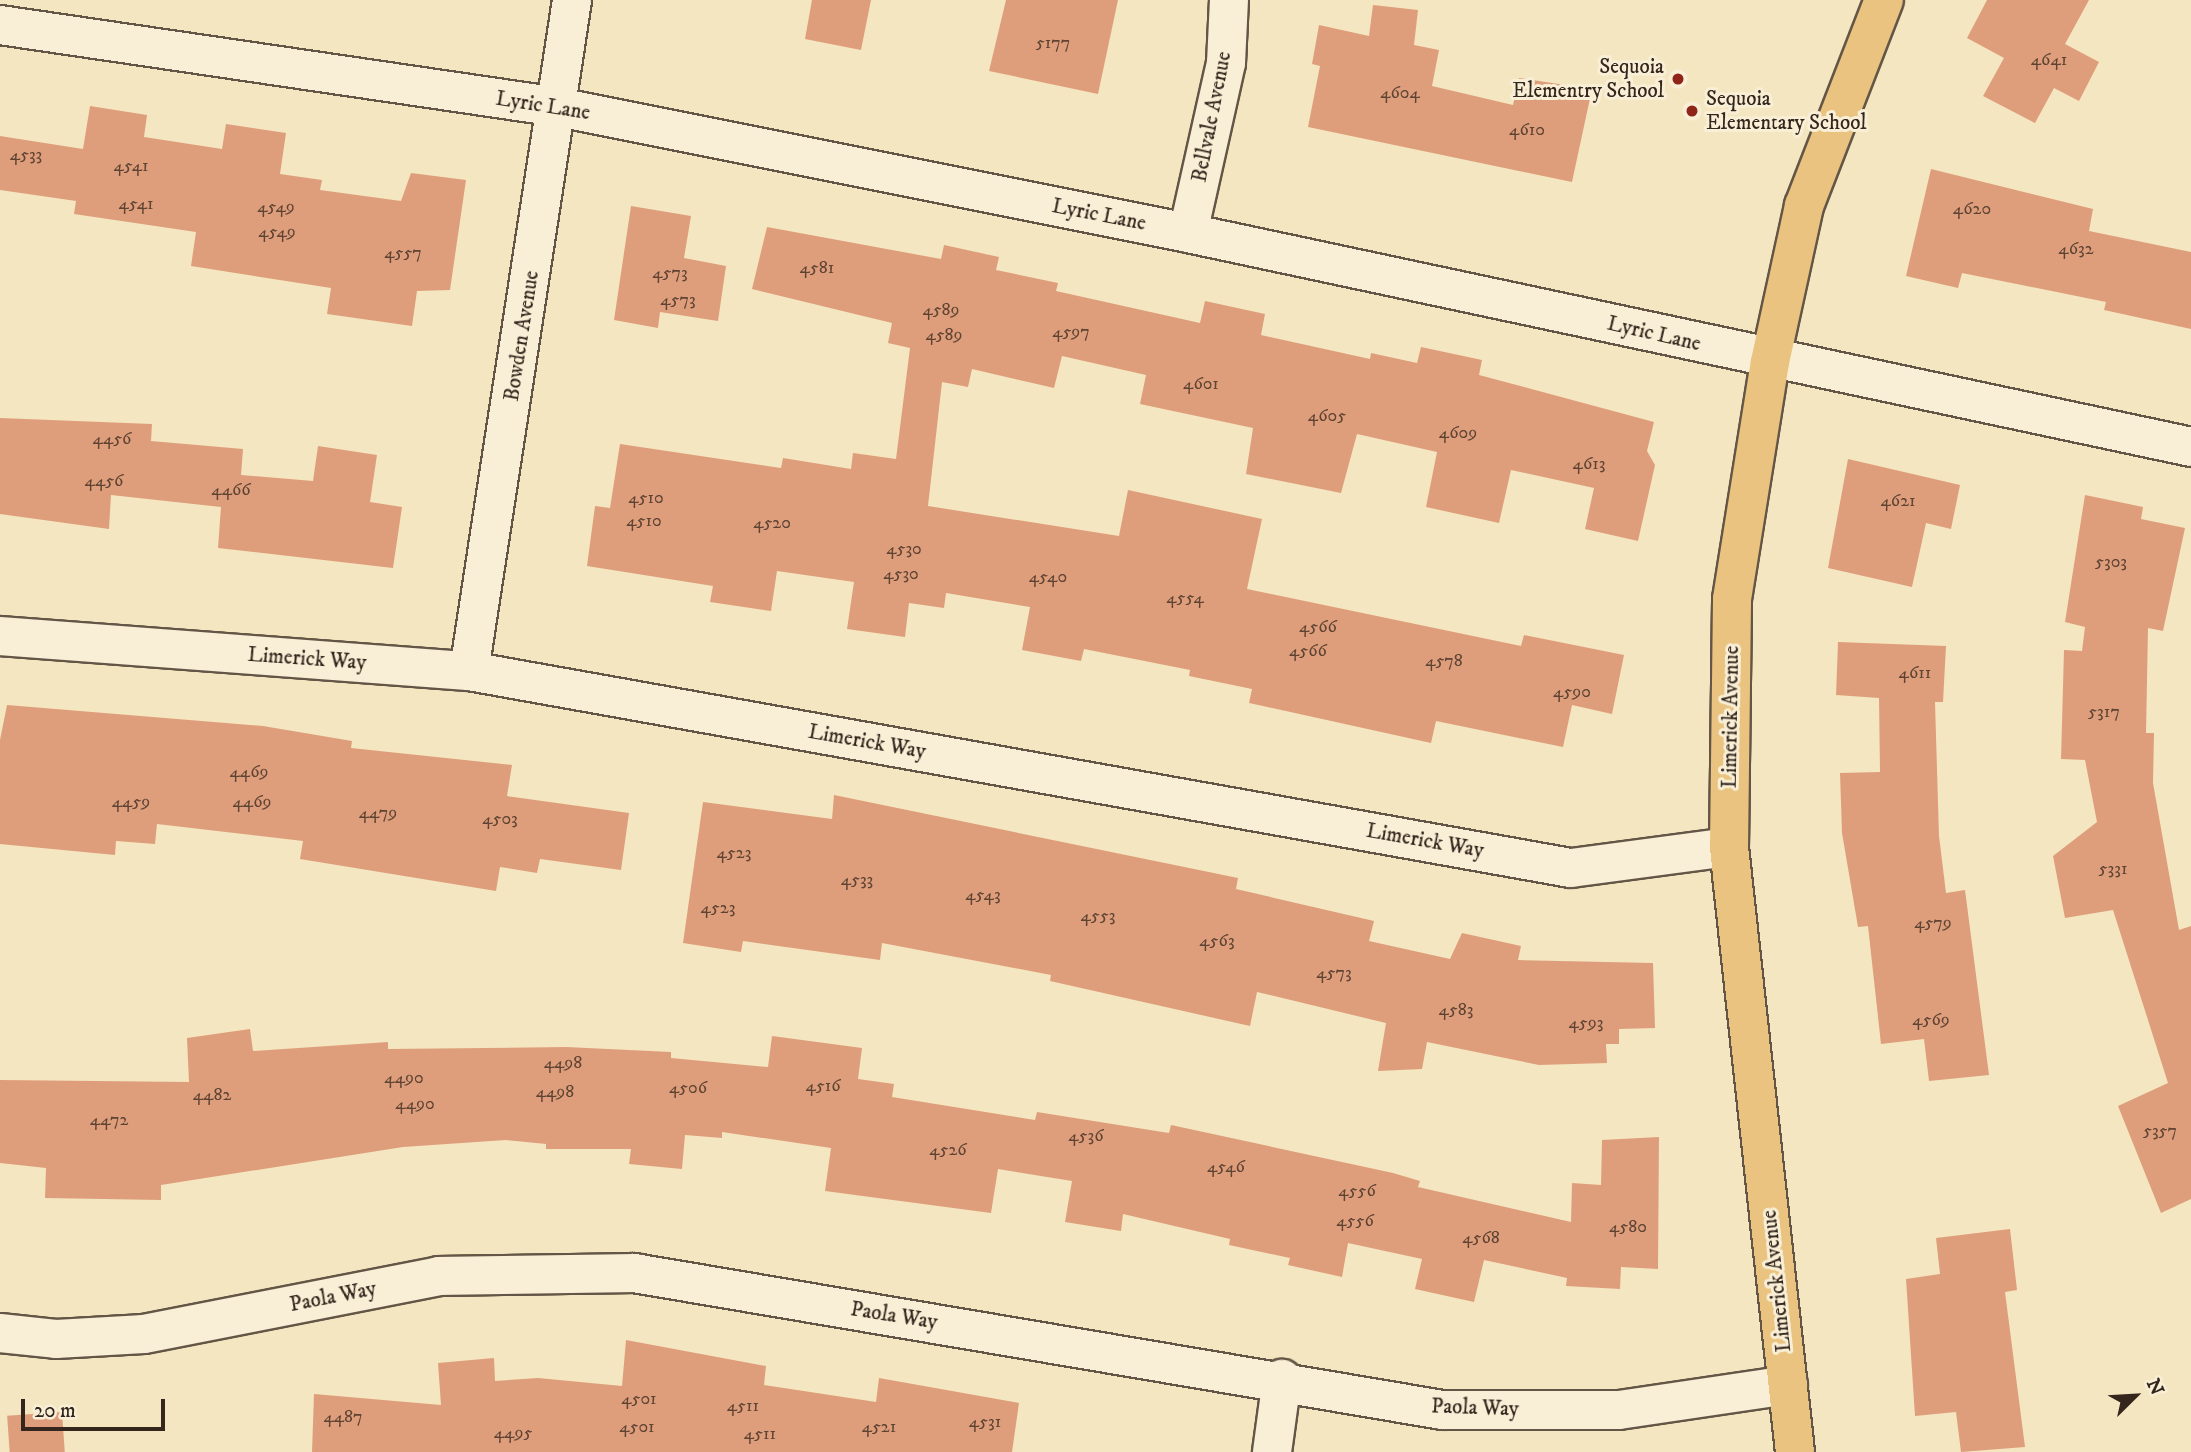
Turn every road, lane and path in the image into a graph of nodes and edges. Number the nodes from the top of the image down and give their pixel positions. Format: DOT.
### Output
graph roads {
  1 [pos="572,0"];
  2 [pos="1229,0"];
  3 [pos="1884,0"];
  4 [pos="0,25"];
  5 [pos="558,107"];
  6 [pos="1188,233"];
  7 [pos="1770,362"];
  8 [pos="2191,447"];
  9 [pos="0,636"];
  10 [pos="469,671"];
  11 [pos="1730,847"];
  12 [pos="0,1333"];
  13 [pos="1282,1379"];
  14 [pos="1788,1385"];
  15 [pos="1272,1452"];
  16 [pos="1795,1452"];
  1 -- 5 [label="street, Bowden Avenue"];
  2 -- 6 [label="street, Bellvale Avenue"];
  3 -- 7 [label="main road, Limerick Avenue"];
  4 -- 5 [label="street, Lyric Lane"];
  5 -- 6 [label="street, Lyric Lane"];
  5 -- 10 [label="street, Bowden Avenue"];
  6 -- 7 [label="street, Lyric Lane"];
  7 -- 8 [label="street, Lyric Lane"];
  7 -- 11 [label="main road, Limerick Avenue"];
  9 -- 10 [label="street, Limerick Way"];
  10 -- 11 [label="street, Limerick Way"];
  11 -- 14 [label="main road, Limerick Avenue"];
  12 -- 13 [label="street, Paola Way"];
  13 -- 14 [label="street, Paola Way"];
  13 -- 15 [label="street"];
  14 -- 16 [label="main road, Limerick Avenue"];
}
